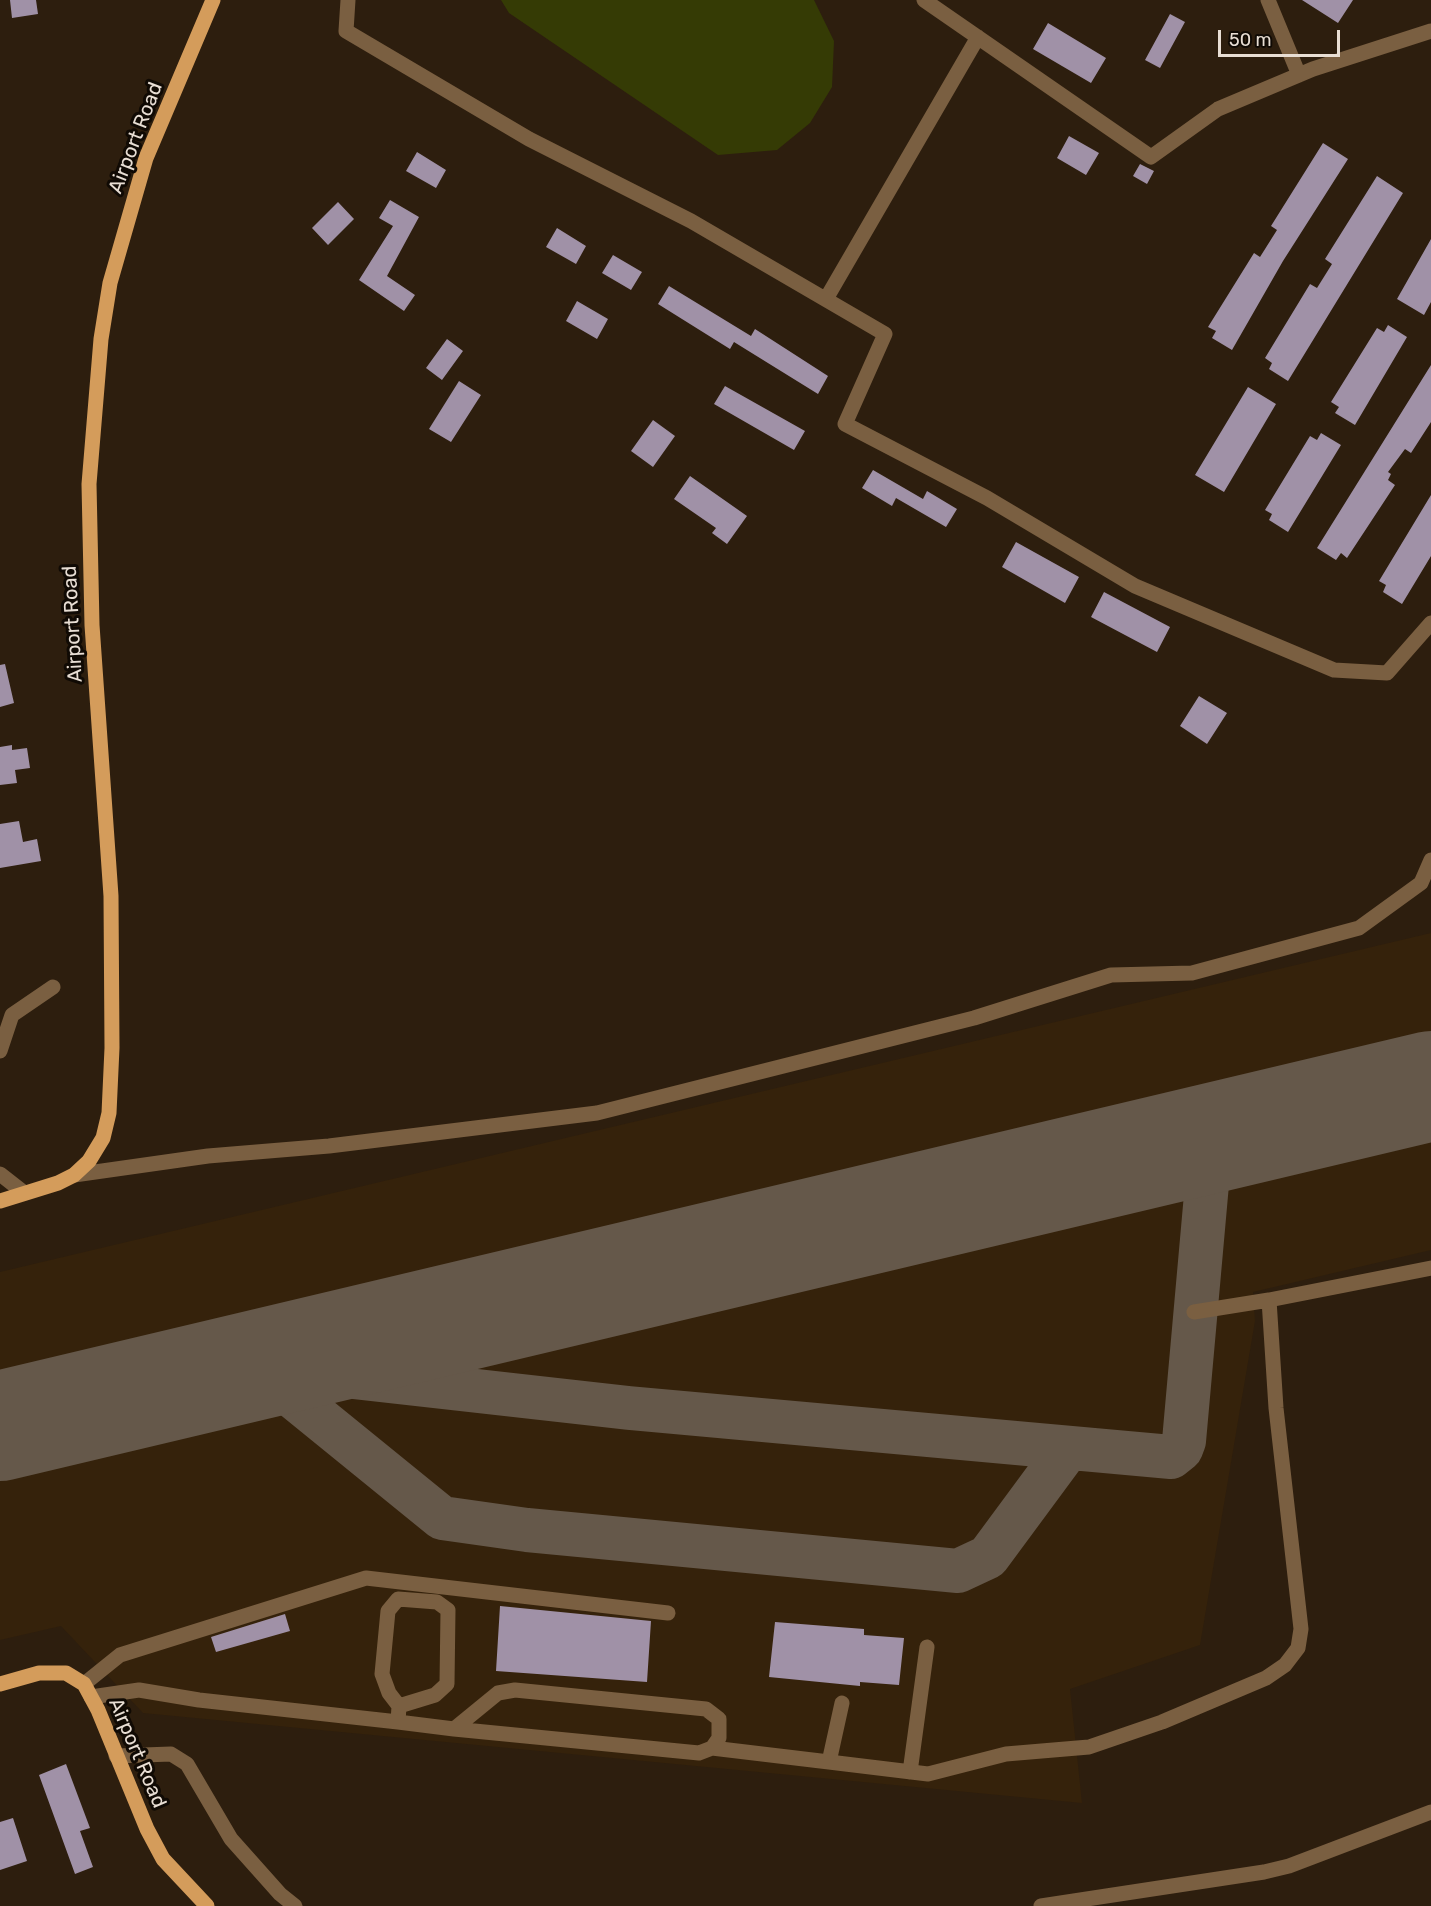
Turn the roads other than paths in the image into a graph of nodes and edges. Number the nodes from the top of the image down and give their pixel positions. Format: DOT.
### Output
graph roads {
  1 [pos="213,0"];
  2 [pos="348,0"];
  3 [pos="924,0"];
  4 [pos="1268,0"];
  5 [pos="1431,31"];
  6 [pos="978,37"];
  7 [pos="1299,75"];
  8 [pos="826,299"];
  9 [pos="1431,623"];
  10 [pos="1431,860"];
  11 [pos="53,987"];
  12 [pos="0,1051"];
  13 [pos="0,1174"];
  14 [pos="74,1175"];
  15 [pos="22,1192"];
  16 [pos="0,1201"];
  17 [pos="1431,1268"];
  18 [pos="1269,1300"];
  19 [pos="1194,1312"];
  20 [pos="668,1613"];
  21 [pos="927,1647"];
  22 [pos="0,1684"];
  23 [pos="87,1691"];
  24 [pos="842,1703"];
  25 [pos="399,1706"];
  26 [pos="399,1722"];
  27 [pos="454,1729"];
  28 [pos="712,1748"];
  29 [pos="116,1755"];
  30 [pos="829,1762"];
  31 [pos="910,1772"];
  32 [pos="1431,1812"];
  33 [pos="207,1906"];
  34 [pos="295,1906"];
  35 [pos="1041,1906"];
  1 -- 14 [label="main road, Airport Road"];
  2 -- 8 [label="street"];
  3 -- 6 [label="street"];
  4 -- 7 [label="street"];
  5 -- 7 [label="street"];
  6 -- 7 [label="street"];
  6 -- 8 [label="street"];
  8 -- 9 [label="street"];
  10 -- 14 [label="street"];
  11 -- 12 [label="street"];
  13 -- 15 [label="street"];
  14 -- 15 [label="main road, Airport Road"];
  15 -- 16 [label="main road, Airport Road"];
  17 -- 18 [label="street"];
  18 -- 19 [label="street"];
  18 -- 31 [label="street"];
  20 -- 23 [label="street"];
  21 -- 31 [label="street"];
  22 -- 23 [label="main road, Airport Road"];
  23 -- 26 [label="street"];
  23 -- 29 [label="main road, Airport Road"];
  24 -- 30 [label="street"];
  25 -- 25 [label="street"];
  25 -- 26 [label="street"];
  26 -- 27 [label="street"];
  27 -- 28 [label="street"];
  27 -- 28 [label="street"];
  28 -- 30 [label="street"];
  29 -- 33 [label="main road, Airport Road"];
  29 -- 34 [label="street"];
  30 -- 31 [label="street"];
  32 -- 35 [label="street"];
}
